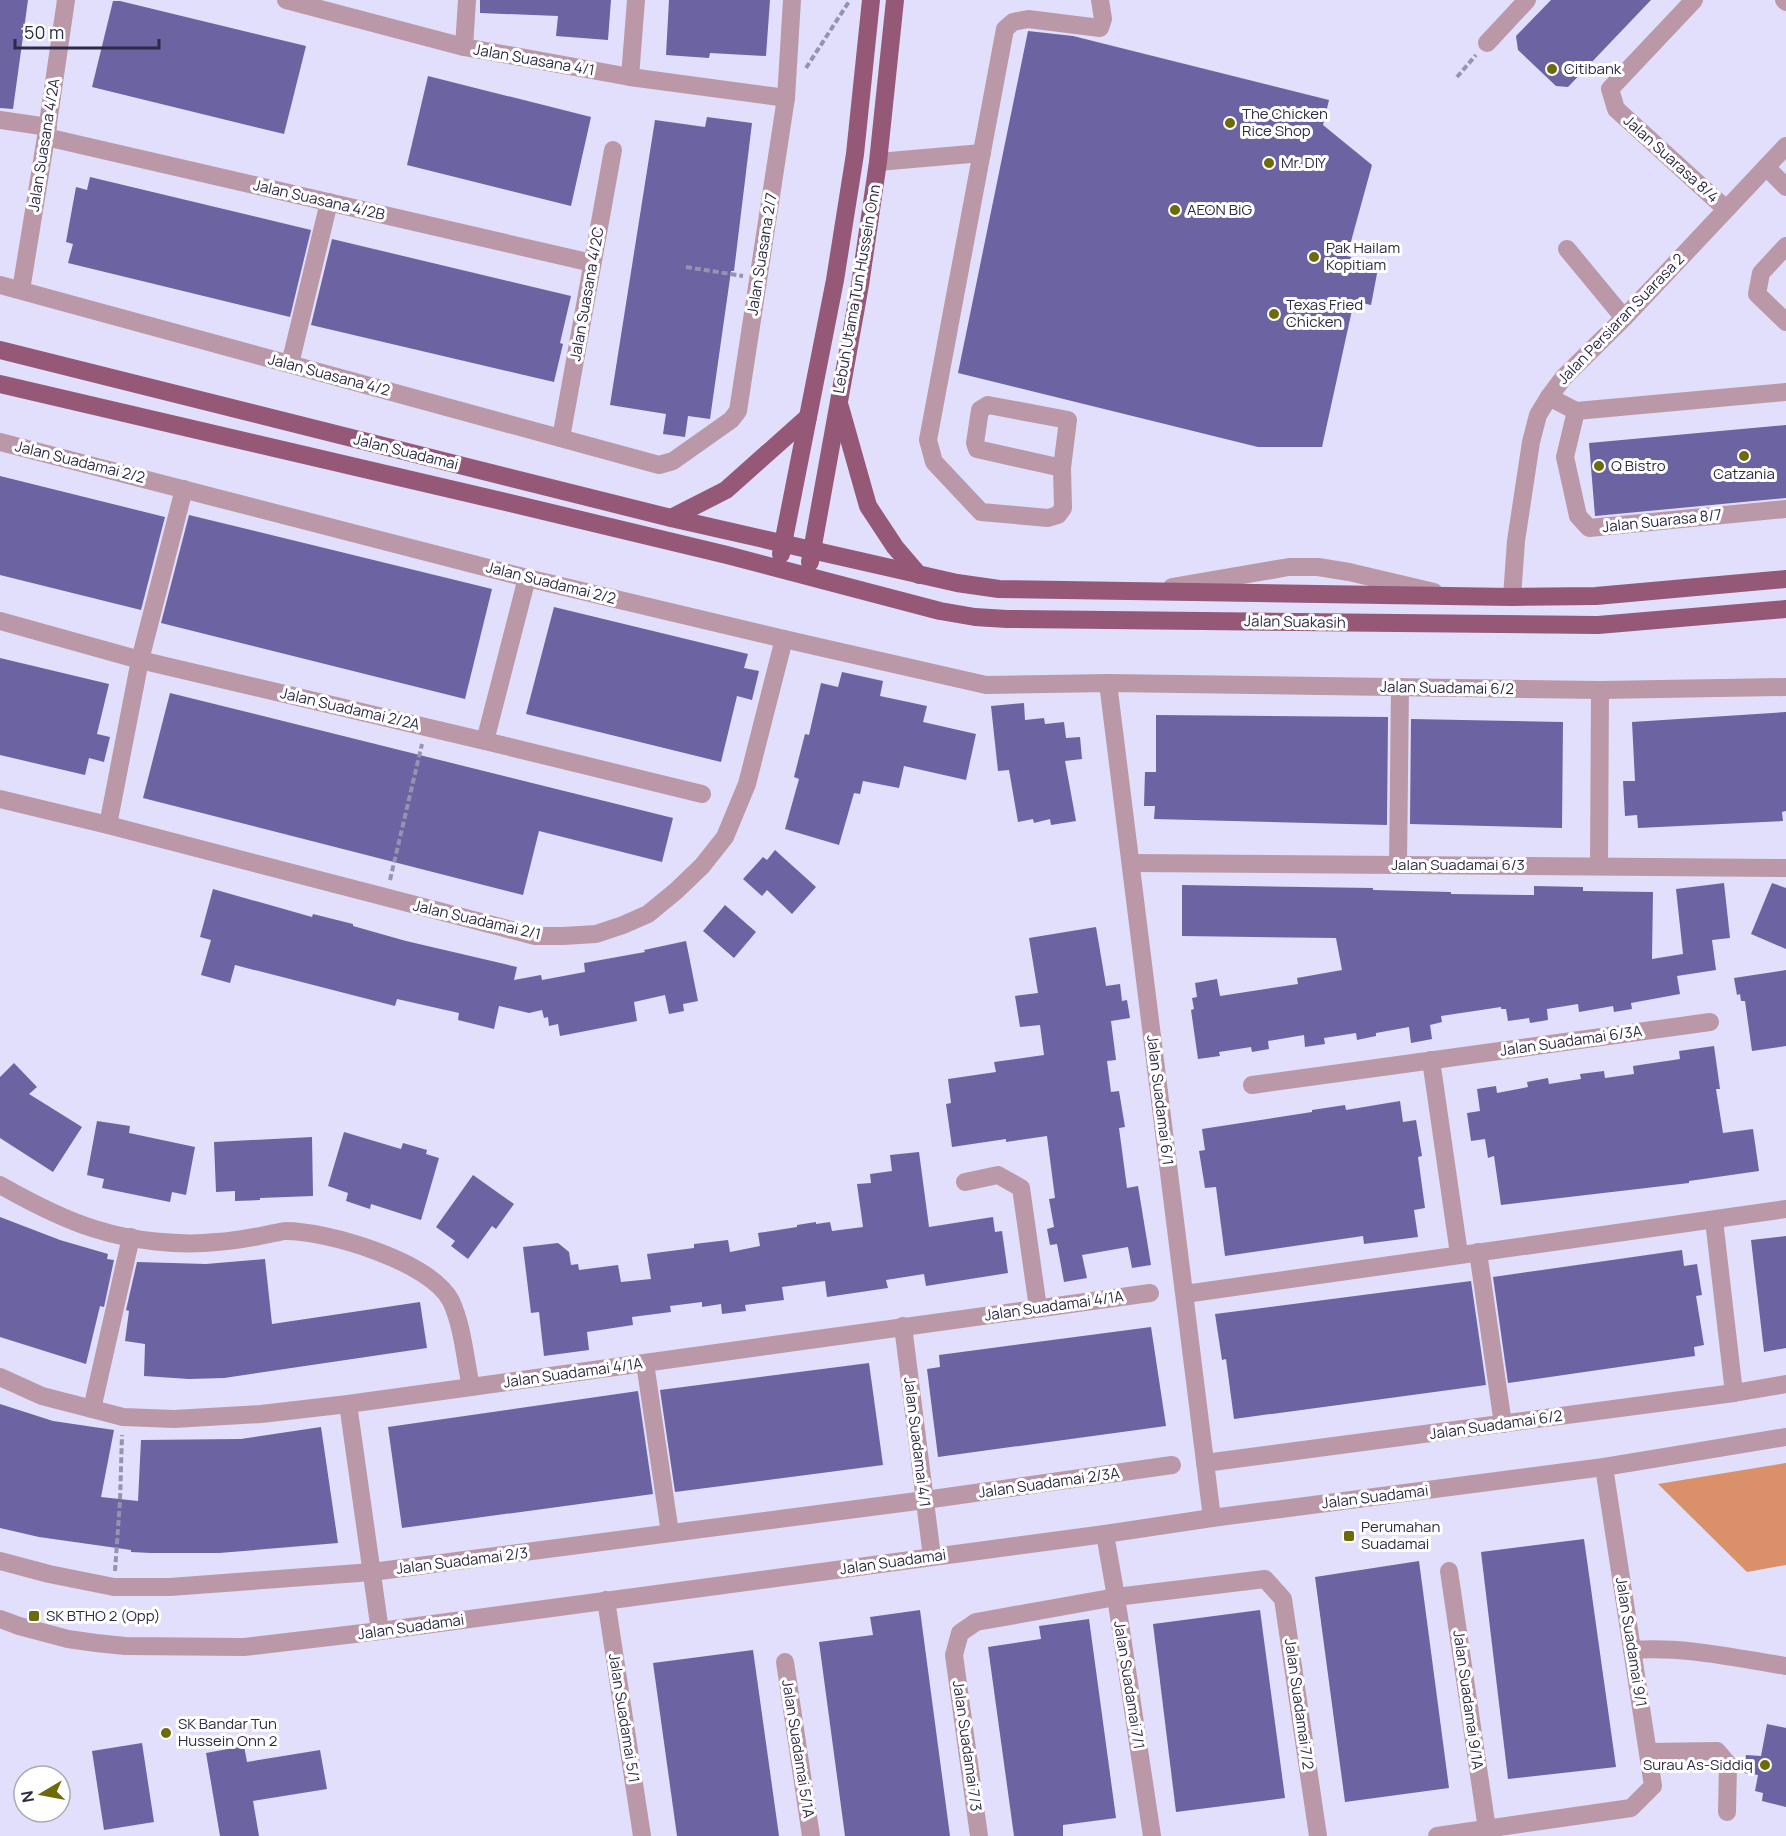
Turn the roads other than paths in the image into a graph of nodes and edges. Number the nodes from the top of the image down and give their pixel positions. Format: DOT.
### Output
graph roads {
  1 [pos="66,0"];
  2 [pos="286,0"];
  3 [pos="467,0"];
  4 [pos="636,0"];
  5 [pos="792,0"];
  6 [pos="871,0"];
  7 [pos="895,0"];
  8 [pos="1100,0"];
  9 [pos="1527,0"];
  10 [pos="1694,0"];
  11 [pos="464,47"];
  12 [pos="1481,49"];
  13 [pos="630,77"];
  14 [pos="786,98"];
  15 [pos="0,120"];
  16 [pos="47,132"];
  17 [pos="1786,146"];
  18 [pos="613,150"];
  19 [pos="981,153"];
  20 [pos="878,162"];
  21 [pos="1766,167"];
  22 [pos="1786,187"];
  23 [pos="329,202"];
  24 [pos="1726,209"];
  25 [pos="1786,246"];
  26 [pos="1567,249"];
  27 [pos="592,263"];
  28 [pos="0,285"];
  29 [pos="21,290"];
  30 [pos="1624,318"];
  31 [pos="1786,322"];
  32 [pos="0,350"];
  33 [pos="290,364"];
  34 [pos="0,384"];
  35 [pos="1786,392"];
  36 [pos="1549,397"];
  37 [pos="838,399"];
  38 [pos="1576,411"];
  39 [pos="808,417"];
  40 [pos="561,438"];
  41 [pos="0,442"];
  42 [pos="659,465"];
  43 [pos="1062,468"];
  44 [pos="184,489"];
  45 [pos="1786,508"];
  46 [pos="670,518"];
  47 [pos="783,544"];
  48 [pos="813,551"];
  49 [pos="778,569"];
  50 [pos="920,575"];
  51 [pos="807,577"];
  52 [pos="527,578"];
  53 [pos="1786,579"];
  54 [pos="1143,592"];
  55 [pos="1453,597"];
  56 [pos="1512,597"];
  57 [pos="1786,609"];
  58 [pos="0,621"];
  59 [pos="784,639"];
  60 [pos="140,660"];
  61 [pos="1108,682"];
  62 [pos="1400,687"];
  63 [pos="1786,687"];
  64 [pos="1600,690"];
  65 [pos="485,741"];
  66 [pos="702,794"];
  67 [pos="0,799"];
  68 [pos="108,825"];
  69 [pos="1131,863"];
  70 [pos="1398,865"];
  71 [pos="1599,866"];
  72 [pos="1786,868"];
  73 [pos="1710,1022"];
  74 [pos="1431,1060"];
  75 [pos="1252,1085"];
  76 [pos="965,1182"];
  77 [pos="0,1185"];
  78 [pos="1786,1209"];
  79 [pos="1714,1220"];
  80 [pos="131,1237"];
  81 [pos="1478,1251"];
  82 [pos="1459,1254"];
  83 [pos="1150,1293"];
  84 [pos="1185,1294"];
  85 [pos="1038,1308"];
  86 [pos="903,1326"];
  87 [pos="645,1363"];
  88 [pos="0,1377"];
  89 [pos="1786,1384"];
  90 [pos="471,1387"];
  91 [pos="1734,1393"];
  92 [pos="348,1404"];
  93 [pos="92,1410"];
  94 [pos="1503,1424"];
  95 [pos="1786,1437"];
  96 [pos="1205,1463"];
  97 [pos="1172,1465"];
  98 [pos="1604,1467"];
  99 [pos="925,1500"];
  100 [pos="1212,1518"];
  101 [pos="670,1533"];
  102 [pos="1104,1534"];
  103 [pos="932,1557"];
  104 [pos="0,1561"];
  105 [pos="1449,1571"];
  106 [pos="372,1572"];
  107 [pos="1116,1597"];
  108 [pos="606,1600"];
  109 [pos="0,1619"];
  110 [pos="380,1631"];
  111 [pos="1632,1650"];
  112 [pos="785,1662"];
  113 [pos="1786,1666"];
  114 [pos="1648,1752"];
  115 [pos="1727,1812"];
  116 [pos="1487,1829"];
  117 [pos="642,1836"];
  118 [pos="811,1836"];
  119 [pos="979,1836"];
  120 [pos="1152,1836"];
  121 [pos="1318,1836"];
  122 [pos="1437,1836"];
  1 -- 16 [label="street, Jalan Suasana 4/2A"];
  2 -- 11 [label="street, Jalan Suasana 4/1"];
  3 -- 11 [label="street"];
  4 -- 13 [label="street"];
  5 -- 14 [label="street, Jalan Suasana 2/7"];
  6 -- 39 [label="main road, Lebuh Utama Tun Hussein Onn"];
  7 -- 20 [label="main road, Lebuh Utama Tun Hussein Onn"];
  8 -- 19 [label="street"];
  9 -- 12 [label="street"];
  10 -- 24 [label="street, Jalan Suarasa 8/4"];
  11 -- 13 [label="street, Jalan Suasana 4/1"];
  13 -- 14 [label="street, Jalan Suasana 4/1"];
  14 -- 42 [label="street, Jalan Suasana 2/7"];
  15 -- 16 [label="street, Jalan Suasana 4/2B"];
  16 -- 23 [label="street, Jalan Suasana 4/2B"];
  16 -- 29 [label="street, Jalan Suasana 4/2A"];
  17 -- 21 [label="street, Jalan Persiaran Suarasa 2"];
  18 -- 27 [label="street, Jalan Suasana 4/2C"];
  19 -- 20 [label="street"];
  19 -- 43 [label="street"];
  20 -- 37 [label="main road, Lebuh Utama Tun Hussein Onn"];
  21 -- 22 [label="street"];
  21 -- 24 [label="street, Jalan Persiaran Suarasa 2"];
  23 -- 27 [label="street, Jalan Suasana 4/2B"];
  23 -- 33 [label="street"];
  24 -- 30 [label="street, Jalan Persiaran Suarasa 2"];
  25 -- 31 [label="street"];
  26 -- 30 [label="street"];
  27 -- 40 [label="street, Jalan Suasana 4/2C"];
  28 -- 29 [label="street, Jalan Suasana 4/2"];
  29 -- 33 [label="street, Jalan Suasana 4/2"];
  30 -- 36 [label="street, Jalan Persiaran Suarasa 2"];
  32 -- 46 [label="main road, Jalan Suadamai"];
  33 -- 40 [label="street, Jalan Suasana 4/2"];
  34 -- 49 [label="main road, Jalan Suadamai"];
  35 -- 38 [label="street"];
  36 -- 38 [label="street"];
  36 -- 56 [label="street, Jalan Persiaran Suarasa 2"];
  37 -- 48 [label="main road, Lebuh Utama Tun Hussein Onn"];
  37 -- 50 [label="main road"];
  38 -- 45 [label="street, Jalan Suarasa 8/7"];
  39 -- 46 [label="main road"];
  39 -- 47 [label="main road, Lebuh Utama Tun Hussein Onn"];
  40 -- 42 [label="street, Jalan Suasana 4/2"];
  41 -- 44 [label="street, Jalan Suadamai 2/2"];
  43 -- 43 [label="street"];
  44 -- 52 [label="street, Jalan Suadamai 2/2"];
  44 -- 60 [label="street"];
  46 -- 47 [label="main road, Jalan Suadamai"];
  47 -- 48 [label="main road, Jalan Suadamai"];
  47 -- 49 [label="main road, Lebuh Utama Tun Hussein Onn"];
  48 -- 50 [label="main road, Jalan Suakasih"];
  48 -- 51 [label="main road, Lebuh Utama Tun Hussein Onn"];
  49 -- 51 [label="main road, Jalan Suadamai"];
  50 -- 54 [label="main road, Jalan Suakasih"];
  51 -- 57 [label="main road, Jalan Suakasih"];
  52 -- 59 [label="street, Jalan Suadamai 2/2"];
  52 -- 65 [label="street"];
  53 -- 56 [label="main road, Jalan Suakasih"];
  54 -- 55 [label="main road, Jalan Suakasih"];
  54 -- 55 [label="street"];
  55 -- 56 [label="main road, Jalan Suakasih"];
  58 -- 60 [label="street, Jalan Suadamai 2/2A"];
  59 -- 61 [label="street, Jalan Suadamai 2/2"];
  59 -- 68 [label="street, Jalan Suadamai 2/1"];
  60 -- 65 [label="street, Jalan Suadamai 2/2A"];
  60 -- 68 [label="street"];
  61 -- 62 [label="street, Jalan Suadamai 6/2"];
  61 -- 69 [label="street, Jalan Suadamai 6/1"];
  62 -- 64 [label="street, Jalan Suadamai 6/2"];
  62 -- 70 [label="street"];
  63 -- 64 [label="street, Jalan Suadamai 6/2"];
  64 -- 71 [label="street"];
  65 -- 66 [label="street, Jalan Suadamai 2/2A"];
  67 -- 68 [label="street, Jalan Suadamai 2/1"];
  69 -- 70 [label="street, Jalan Suadamai 6/3"];
  69 -- 84 [label="street, Jalan Suadamai 6/1"];
  70 -- 71 [label="street, Jalan Suadamai 6/3"];
  71 -- 72 [label="street, Jalan Suadamai 6/3"];
  73 -- 74 [label="street, Jalan Suadamai 6/3A"];
  74 -- 75 [label="street, Jalan Suadamai 6/3A"];
  74 -- 82 [label="street"];
  76 -- 85 [label="street"];
  77 -- 80 [label="street"];
  78 -- 79 [label="street"];
  79 -- 81 [label="street"];
  79 -- 91 [label="street"];
  80 -- 90 [label="street"];
  80 -- 93 [label="street"];
  81 -- 82 [label="street"];
  81 -- 94 [label="street"];
  82 -- 84 [label="street"];
  83 -- 85 [label="street, Jalan Suadamai 4/1A"];
  84 -- 96 [label="street, Jalan Suadamai 6/1"];
  85 -- 86 [label="street, Jalan Suadamai 4/1A"];
  86 -- 87 [label="street, Jalan Suadamai 4/1A"];
  86 -- 99 [label="street, Jalan Suadamai 4/1"];
  87 -- 90 [label="street, Jalan Suadamai 4/1A"];
  87 -- 101 [label="street"];
  88 -- 93 [label="street, Jalan Suadamai 4/1A"];
  89 -- 91 [label="street, Jalan Suadamai 6/2"];
  90 -- 92 [label="street, Jalan Suadamai 4/1A"];
  91 -- 94 [label="street, Jalan Suadamai 6/2"];
  92 -- 93 [label="street, Jalan Suadamai 4/1A"];
  92 -- 106 [label="street"];
  94 -- 96 [label="street, Jalan Suadamai 6/2"];
  95 -- 98 [label="street, Jalan Suadamai"];
  96 -- 100 [label="street, Jalan Suadamai 6/1"];
  97 -- 99 [label="street, Jalan Suadamai 2/3A"];
  98 -- 100 [label="street, Jalan Suadamai"];
  98 -- 111 [label="street, Jalan Suadamai 9/1"];
  99 -- 101 [label="street, Jalan Suadamai 2/3"];
  99 -- 103 [label="street, Jalan Suadamai 4/1"];
  100 -- 102 [label="street, Jalan Suadamai"];
  101 -- 106 [label="street, Jalan Suadamai 2/3"];
  102 -- 103 [label="street, Jalan Suadamai"];
  102 -- 107 [label="street, Jalan Suadamai 7/1"];
  103 -- 108 [label="street, Jalan Suadamai"];
  104 -- 106 [label="street, Jalan Suadamai 2/3"];
  105 -- 116 [label="street, Jalan Suadamai 9/1A"];
  106 -- 110 [label="street"];
  107 -- 119 [label="street, Jalan Suadamai 7/3"];
  107 -- 120 [label="street, Jalan Suadamai 7/1"];
  107 -- 121 [label="street, Jalan Suadamai 7/2"];
  108 -- 110 [label="street, Jalan Suadamai"];
  108 -- 117 [label="street, Jalan Suadamai 5/1"];
  109 -- 110 [label="street, Jalan Suadamai"];
  111 -- 113 [label="street"];
  111 -- 114 [label="street, Jalan Suadamai 9/1"];
  112 -- 118 [label="street, Jalan Suadamai 5/1A"];
  114 -- 115 [label="street"];
  114 -- 116 [label="street, Jalan Suadamai 9/1"];
  116 -- 122 [label="street"];
}
